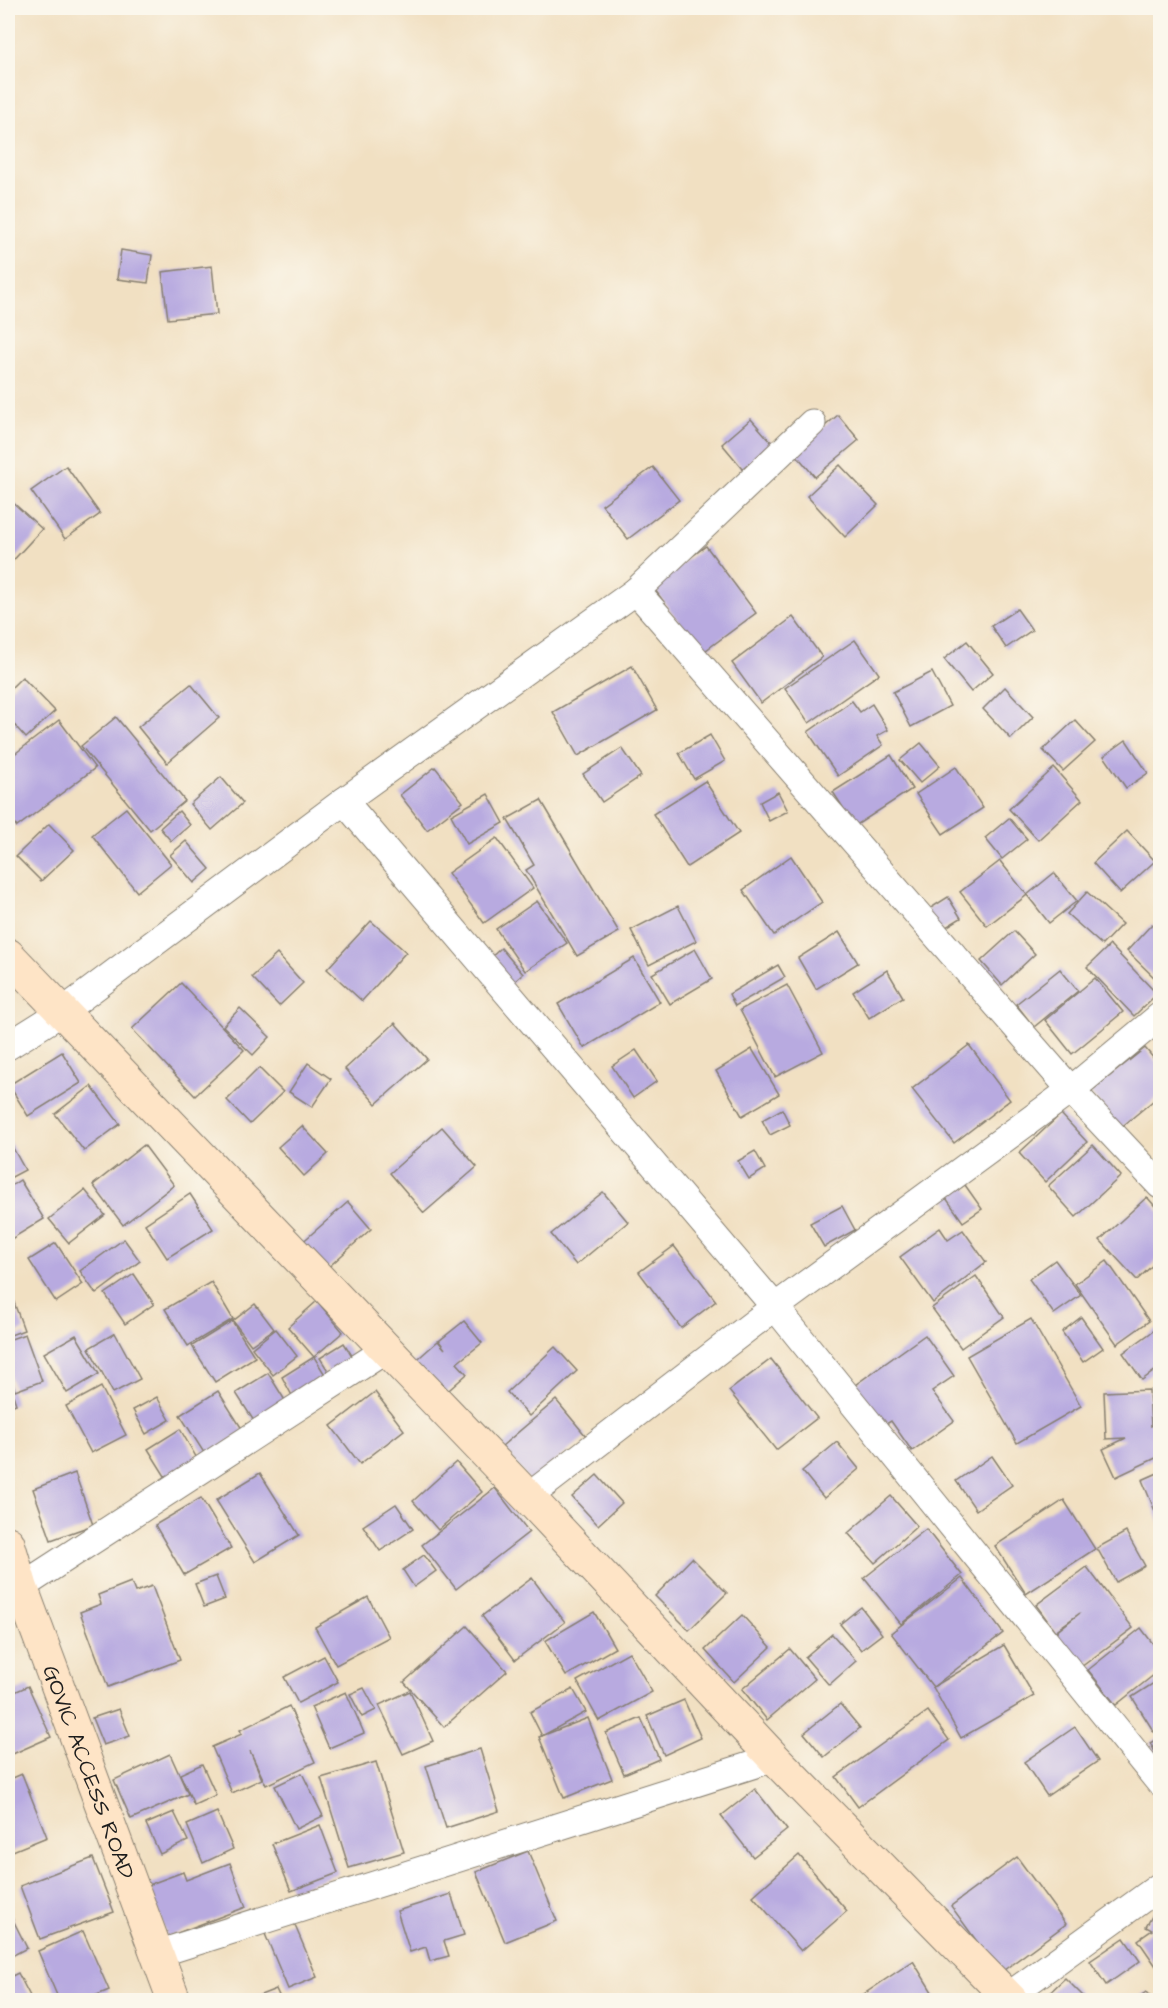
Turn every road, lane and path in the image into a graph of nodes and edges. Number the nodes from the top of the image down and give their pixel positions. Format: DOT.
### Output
graph roads {
  1 [pos="812,423"];
  2 [pos="636,591"];
  3 [pos="344,801"];
  4 [pos="8,955"];
  5 [pos="62,1012"];
  6 [pos="1161,1016"];
  7 [pos="8,1046"];
  8 [pos="1071,1090"];
  9 [pos="1161,1185"];
  10 [pos="775,1307"];
  11 [pos="387,1349"];
  12 [pos="528,1497"];
  13 [pos="8,1543"];
  14 [pos="21,1587"];
  15 [pos="774,1758"];
  16 [pos="1161,1783"];
  17 [pos="1161,1886"];
  18 [pos="157,1954"];
  19 [pos="1007,1999"];
  20 [pos="174,2001"];
  1 -- 2 [label="street"];
  2 -- 3 [label="street"];
  2 -- 8 [label="street"];
  3 -- 5 [label="street"];
  3 -- 10 [label="street"];
  4 -- 5 [label="street"];
  5 -- 7 [label="street"];
  5 -- 11 [label="street"];
  6 -- 8 [label="street"];
  8 -- 9 [label="street"];
  8 -- 10 [label="street"];
  10 -- 12 [label="street"];
  10 -- 16 [label="street"];
  11 -- 12 [label="street"];
  11 -- 14 [label="street"];
  12 -- 15 [label="street"];
  13 -- 14 [label="street, GOVIC ACCESS ROAD"];
  14 -- 18 [label="street, GOVIC ACCESS ROAD"];
  15 -- 18 [label="street"];
  15 -- 19 [label="street"];
  17 -- 19 [label="street"];
  18 -- 20 [label="street, GOVIC ACCESS ROAD"];
}
